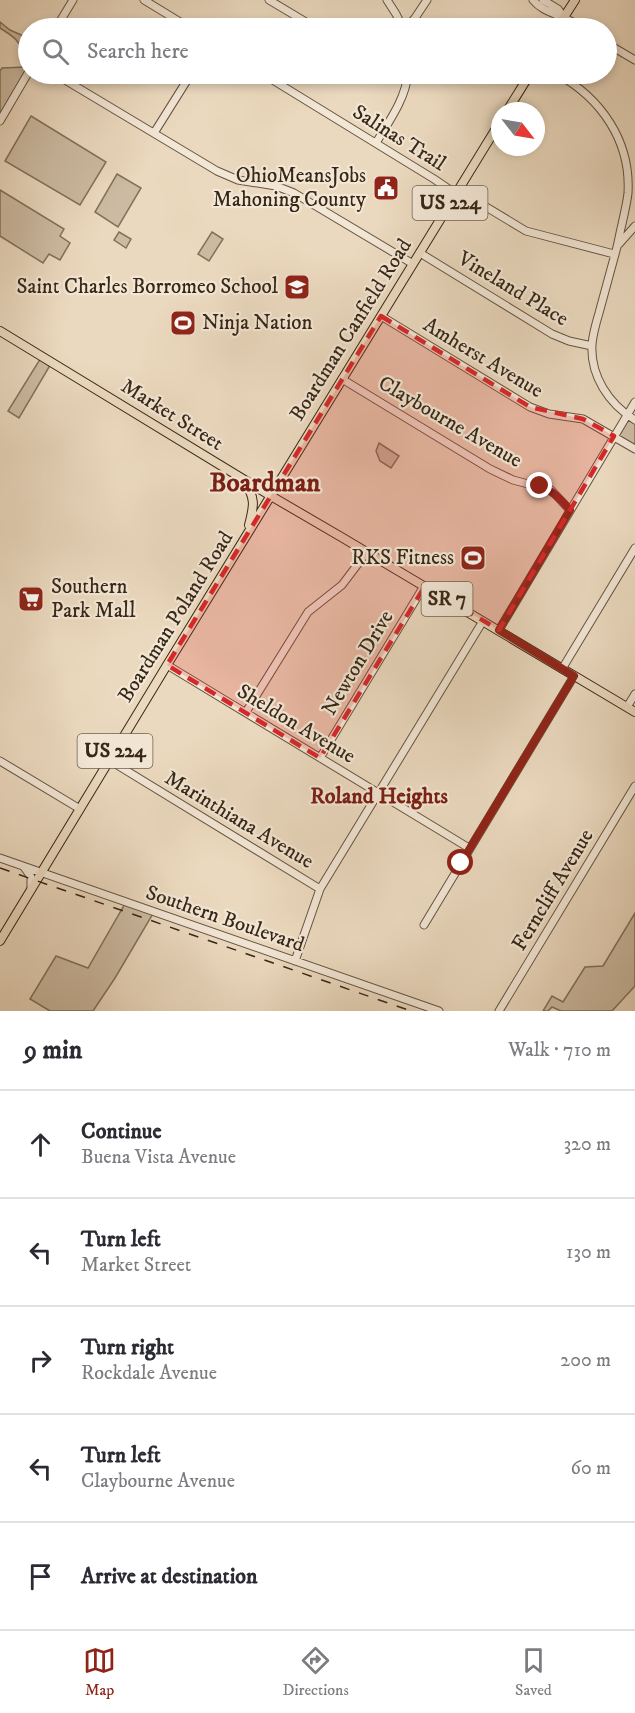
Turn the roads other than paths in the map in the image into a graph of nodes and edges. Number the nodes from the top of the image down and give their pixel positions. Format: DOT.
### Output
graph roads {
  1 [pos="73,0"];
  2 [pos="144,0"];
  3 [pos="269,0"];
  4 [pos="387,0"];
  5 [pos="427,0"];
  6 [pos="533,0"];
  7 [pos="543,0"];
  8 [pos="575,0"];
  9 [pos="62,18"];
  10 [pos="174,18"];
  11 [pos="299,18"];
  12 [pos="398,18"];
  13 [pos="415,18"];
  14 [pos="564,18"];
  15 [pos="617,49"];
  16 [pos="635,60"];
  17 [pos="22,84"];
  18 [pos="72,84"];
  19 [pos="184,84"];
  20 [pos="279,84"];
  21 [pos="406,84"];
  22 [pos="524,84"];
  23 [pos="573,84"];
  24 [pos="513,102"];
  25 [pos="0,121"];
  26 [pos="154,133"];
  27 [pos="491,137"];
  28 [pos="376,143"];
  29 [pos="457,192"];
  30 [pos="635,226"];
  31 [pos="618,245"];
  32 [pos="420,253"];
  33 [pos="614,254"];
  34 [pos="413,264"];
  35 [pos="381,316"];
  36 [pos="0,331"];
  37 [pos="592,346"];
  38 [pos="342,379"];
  39 [pos="635,402"];
  40 [pos="627,415"];
  41 [pos="635,420"];
  42 [pos="614,436"];
  43 [pos="635,449"];
  44 [pos="242,478"];
  45 [pos="271,496"];
  46 [pos="570,510"];
  47 [pos="244,540"];
  48 [pos="635,548"];
  49 [pos="367,552"];
  50 [pos="424,586"];
  51 [pos="483,621"];
  52 [pos="499,630"];
  53 [pos="167,664"];
  54 [pos="562,669"];
  55 [pos="574,676"];
  56 [pos="635,694"];
  57 [pos="631,709"];
  58 [pos="246,712"];
  59 [pos="320,758"];
  60 [pos="109,760"];
  61 [pos="0,761"];
  62 [pos="635,786"];
  63 [pos="379,793"];
  64 [pos="80,809"];
  65 [pos="469,848"];
  66 [pos="0,858"];
  67 [pos="24,867"];
  68 [pos="42,873"];
  69 [pos="320,889"];
  70 [pos="31,890"];
  71 [pos="424,925"];
  72 [pos="0,941"];
  73 [pos="295,961"];
  74 [pos="439,1011"];
  75 [pos="499,1011"];
  1 -- 9 [label="street"];
  2 -- 10 [label="street"];
  3 -- 11 [label="street"];
  4 -- 12 [label="street"];
  5 -- 13 [label="street"];
  6 -- 14 [label="street"];
  7 -- 14 [label="street"];
  8 -- 14 [label="main road"];
  15 -- 16 [label="street"];
  17 -- 25 [label="street"];
  18 -- 26 [label="street"];
  19 -- 26 [label="street"];
  20 -- 28 [label="street, Salinas Trail"];
  21 -- 28 [label="street"];
  22 -- 24 [label="main road"];
  23 -- 31 [label="street"];
  26 -- 34 [label="street"];
  27 -- 29 [label="main road, Boardman Canfield Road / US 224"];
  28 -- 29 [label="street, Salinas Trail"];
  29 -- 32 [label="main road, Boardman Canfield Road / US 224"];
  29 -- 33 [label="street, Salinas Trail"];
  30 -- 31 [label="street"];
  31 -- 33 [label="street"];
  32 -- 34 [label="main road, Boardman Canfield Road / US 224"];
  32 -- 37 [label="street, Vineland Place"];
  33 -- 37 [label="street"];
  34 -- 35 [label="main road, Boardman Canfield Road / US 224"];
  35 -- 38 [label="main road, Boardman Canfield Road / US 224"];
  35 -- 42 [label="street, Amherst Avenue"];
  36 -- 44 [label="main road, Market Street / SR 7"];
  37 -- 40 [label="street"];
  38 -- 45 [label="main road, Boardman Canfield Road / US 224"];
  38 -- 46 [label="street, Claybourne Avenue"];
  39 -- 40 [label="street"];
  40 -- 41 [label="street"];
  40 -- 42 [label="street"];
  42 -- 43 [label="street, Amherst Avenue"];
  42 -- 46 [label="street"];
  44 -- 45 [label="main road, Market Street / SR 7"];
  44 -- 47 [label="main road"];
  45 -- 47 [label="main road, Boardman Poland Road / US 224"];
  45 -- 49 [label="main road, Market Street / SR 7"];
  46 -- 52 [label="street"];
  47 -- 53 [label="main road, Boardman Poland Road / US 224"];
  48 -- 54 [label="street"];
  49 -- 50 [label="main road, Market Street / SR 7"];
  49 -- 58 [label="street"];
  50 -- 51 [label="main road, Market Street / SR 7"];
  50 -- 59 [label="street, Newton Drive"];
  51 -- 52 [label="main road, Market Street / SR 7"];
  51 -- 63 [label="street"];
  52 -- 54 [label="main road, Market Street / SR 7"];
  53 -- 58 [label="street, Sheldon Avenue"];
  53 -- 60 [label="main road, Boardman Poland Road / US 224"];
  54 -- 55 [label="main road, Market Street / SR 7"];
  55 -- 57 [label="main road, Market Street / SR 7"];
  55 -- 65 [label="street"];
  56 -- 57 [label="street"];
  58 -- 59 [label="street, Sheldon Avenue"];
  59 -- 63 [label="street, Sheldon Avenue"];
  60 -- 64 [label="main road, Boardman Poland Road / US 224"];
  60 -- 69 [label="street, Marinthiana Avenue"];
  61 -- 64 [label="street"];
  62 -- 75 [label="street, Ferncliff Avenue"];
  63 -- 65 [label="street, Sheldon Avenue"];
  63 -- 69 [label="street"];
  64 -- 68 [label="main road, Boardman Poland Road / US 224"];
  65 -- 71 [label="street"];
  66 -- 67 [label="street, Southern Boulevard"];
  67 -- 68 [label="street, Southern Boulevard"];
  67 -- 70 [label="street"];
  68 -- 70 [label="main road, Boardman Poland Road / US 224"];
  68 -- 73 [label="street, Southern Boulevard"];
  69 -- 73 [label="street"];
  70 -- 72 [label="main road, Boardman Poland Road / US 224"];
  73 -- 74 [label="street, Southern Boulevard"];
}
